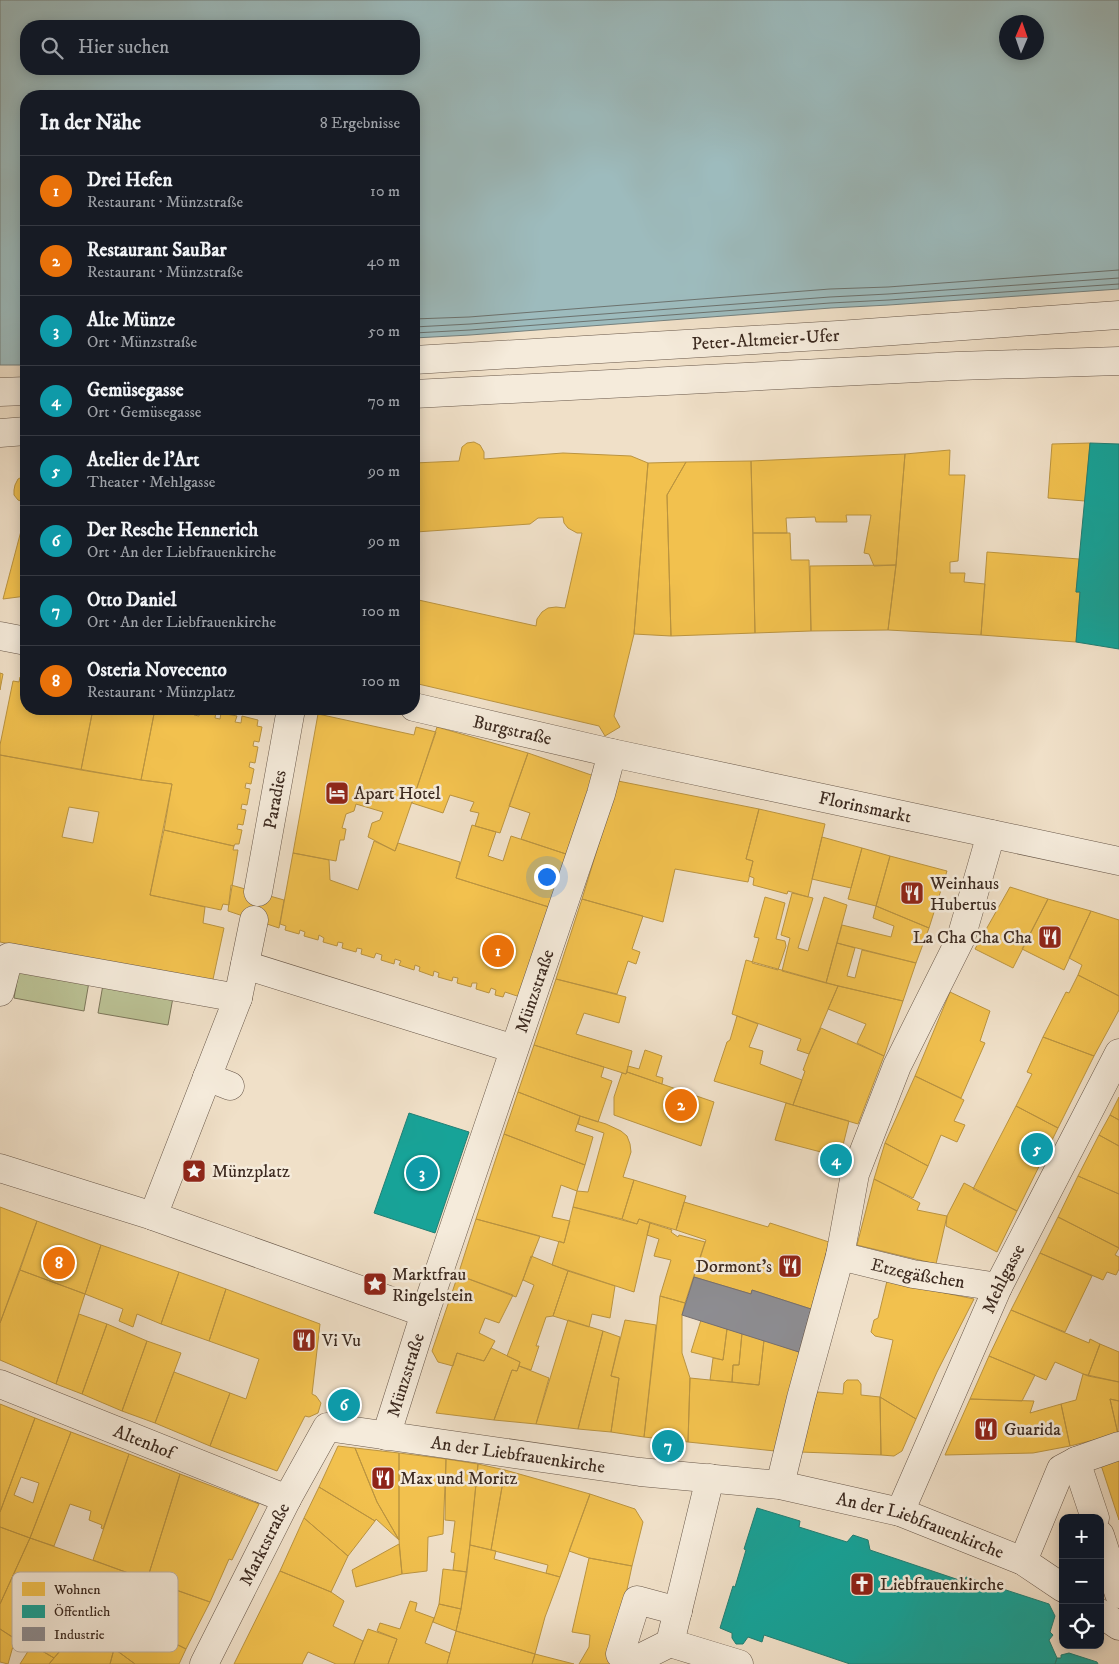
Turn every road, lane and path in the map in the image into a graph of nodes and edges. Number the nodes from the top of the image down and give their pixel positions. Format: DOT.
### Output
graph roads {
  1 [pos="1119,315"];
  2 [pos="420,360"];
  3 [pos="1119,361"];
  4 [pos="20,391"];
  5 [pos="0,392"];
  6 [pos="420,394"];
  7 [pos="20,432"];
  8 [pos="0,433"];
  9 [pos="0,636"];
  10 [pos="20,640"];
  11 [pos="420,708"];
  12 [pos="289,715"];
  13 [pos="612,753"];
  14 [pos="991,834"];
  15 [pos="1119,861"];
  16 [pos="258,892"];
  17 [pos="254,920"];
  18 [pos="245,965"];
  19 [pos="0,992"];
  20 [pos="238,998"];
  21 [pos="514,1049"];
  22 [pos="1119,1053"];
  23 [pos="0,1168"];
  24 [pos="154,1216"];
  25 [pos="840,1256"];
  26 [pos="998,1288"];
  27 [pos="425,1313"];
  28 [pos="0,1384"];
  29 [pos="327,1427"];
  30 [pos="386,1436"];
  31 [pos="1119,1446"];
  32 [pos="1076,1461"];
  33 [pos="710,1478"];
  34 [pos="780,1486"];
  35 [pos="287,1499"];
  36 [pos="900,1512"];
  37 [pos="1094,1514"];
  38 [pos="1104,1547"];
  39 [pos="1023,1561"];
  40 [pos="1059,1585"];
  41 [pos="1119,1594"];
  42 [pos="678,1611"];
  43 [pos="1104,1616"];
  44 [pos="1119,1626"];
  45 [pos="674,1651"];
  46 [pos="204,1664"];
  47 [pos="739,1664"];
  1 -- 2 [label="street, Peter-Altmeier-Ufer"];
  3 -- 6 [label="street, Peter-Altmeier-Ufer"];
  4 -- 5 [label="street"];
  7 -- 8 [label="street"];
  9 -- 10 [label="street"];
  11 -- 13 [label="street, Burgstraße"];
  12 -- 16 [label="street, Paradies"];
  13 -- 14 [label="street, Florinsmarkt"];
  13 -- 21 [label="street, Münzstraße"];
  14 -- 15 [label="street, Florinsmarkt"];
  14 -- 25 [label="street"];
  17 -- 18 [label="street"];
  18 -- 20 [label="street"];
  18 -- 21 [label="street"];
  19 -- 20 [label="street"];
  20 -- 24 [label="street"];
  21 -- 27 [label="street, Münzstraße"];
  22 -- 26 [label="street, Mehlgasse"];
  23 -- 24 [label="street"];
  24 -- 27 [label="street"];
  25 -- 26 [label="street, Etzegäßchen"];
  25 -- 34 [label="street"];
  26 -- 36 [label="street, Mehlgasse"];
  27 -- 30 [label="street, Münzstraße"];
  28 -- 35 [label="street, Altenhof"];
  29 -- 30 [label="street, An der Liebfrauenkirche"];
  29 -- 35 [label="street, Marktstraße"];
  30 -- 33 [label="street, An der Liebfrauenkirche"];
  31 -- 32 [label="street"];
  32 -- 37 [label="street"];
  32 -- 39 [label="street"];
  33 -- 34 [label="street, An der Liebfrauenkirche"];
  33 -- 42 [label="street"];
  34 -- 36 [label="street, An der Liebfrauenkirche"];
  35 -- 46 [label="street, Marktstraße"];
  36 -- 39 [label="street, An der Liebfrauenkirche"];
  38 -- 41 [label="street"];
  39 -- 40 [label="street, An der Liebfrauenkirche"];
  42 -- 45 [label="street"];
  42 -- 45 [label="street"];
  43 -- 44 [label="street"];
  45 -- 47 [label="street"];
}
